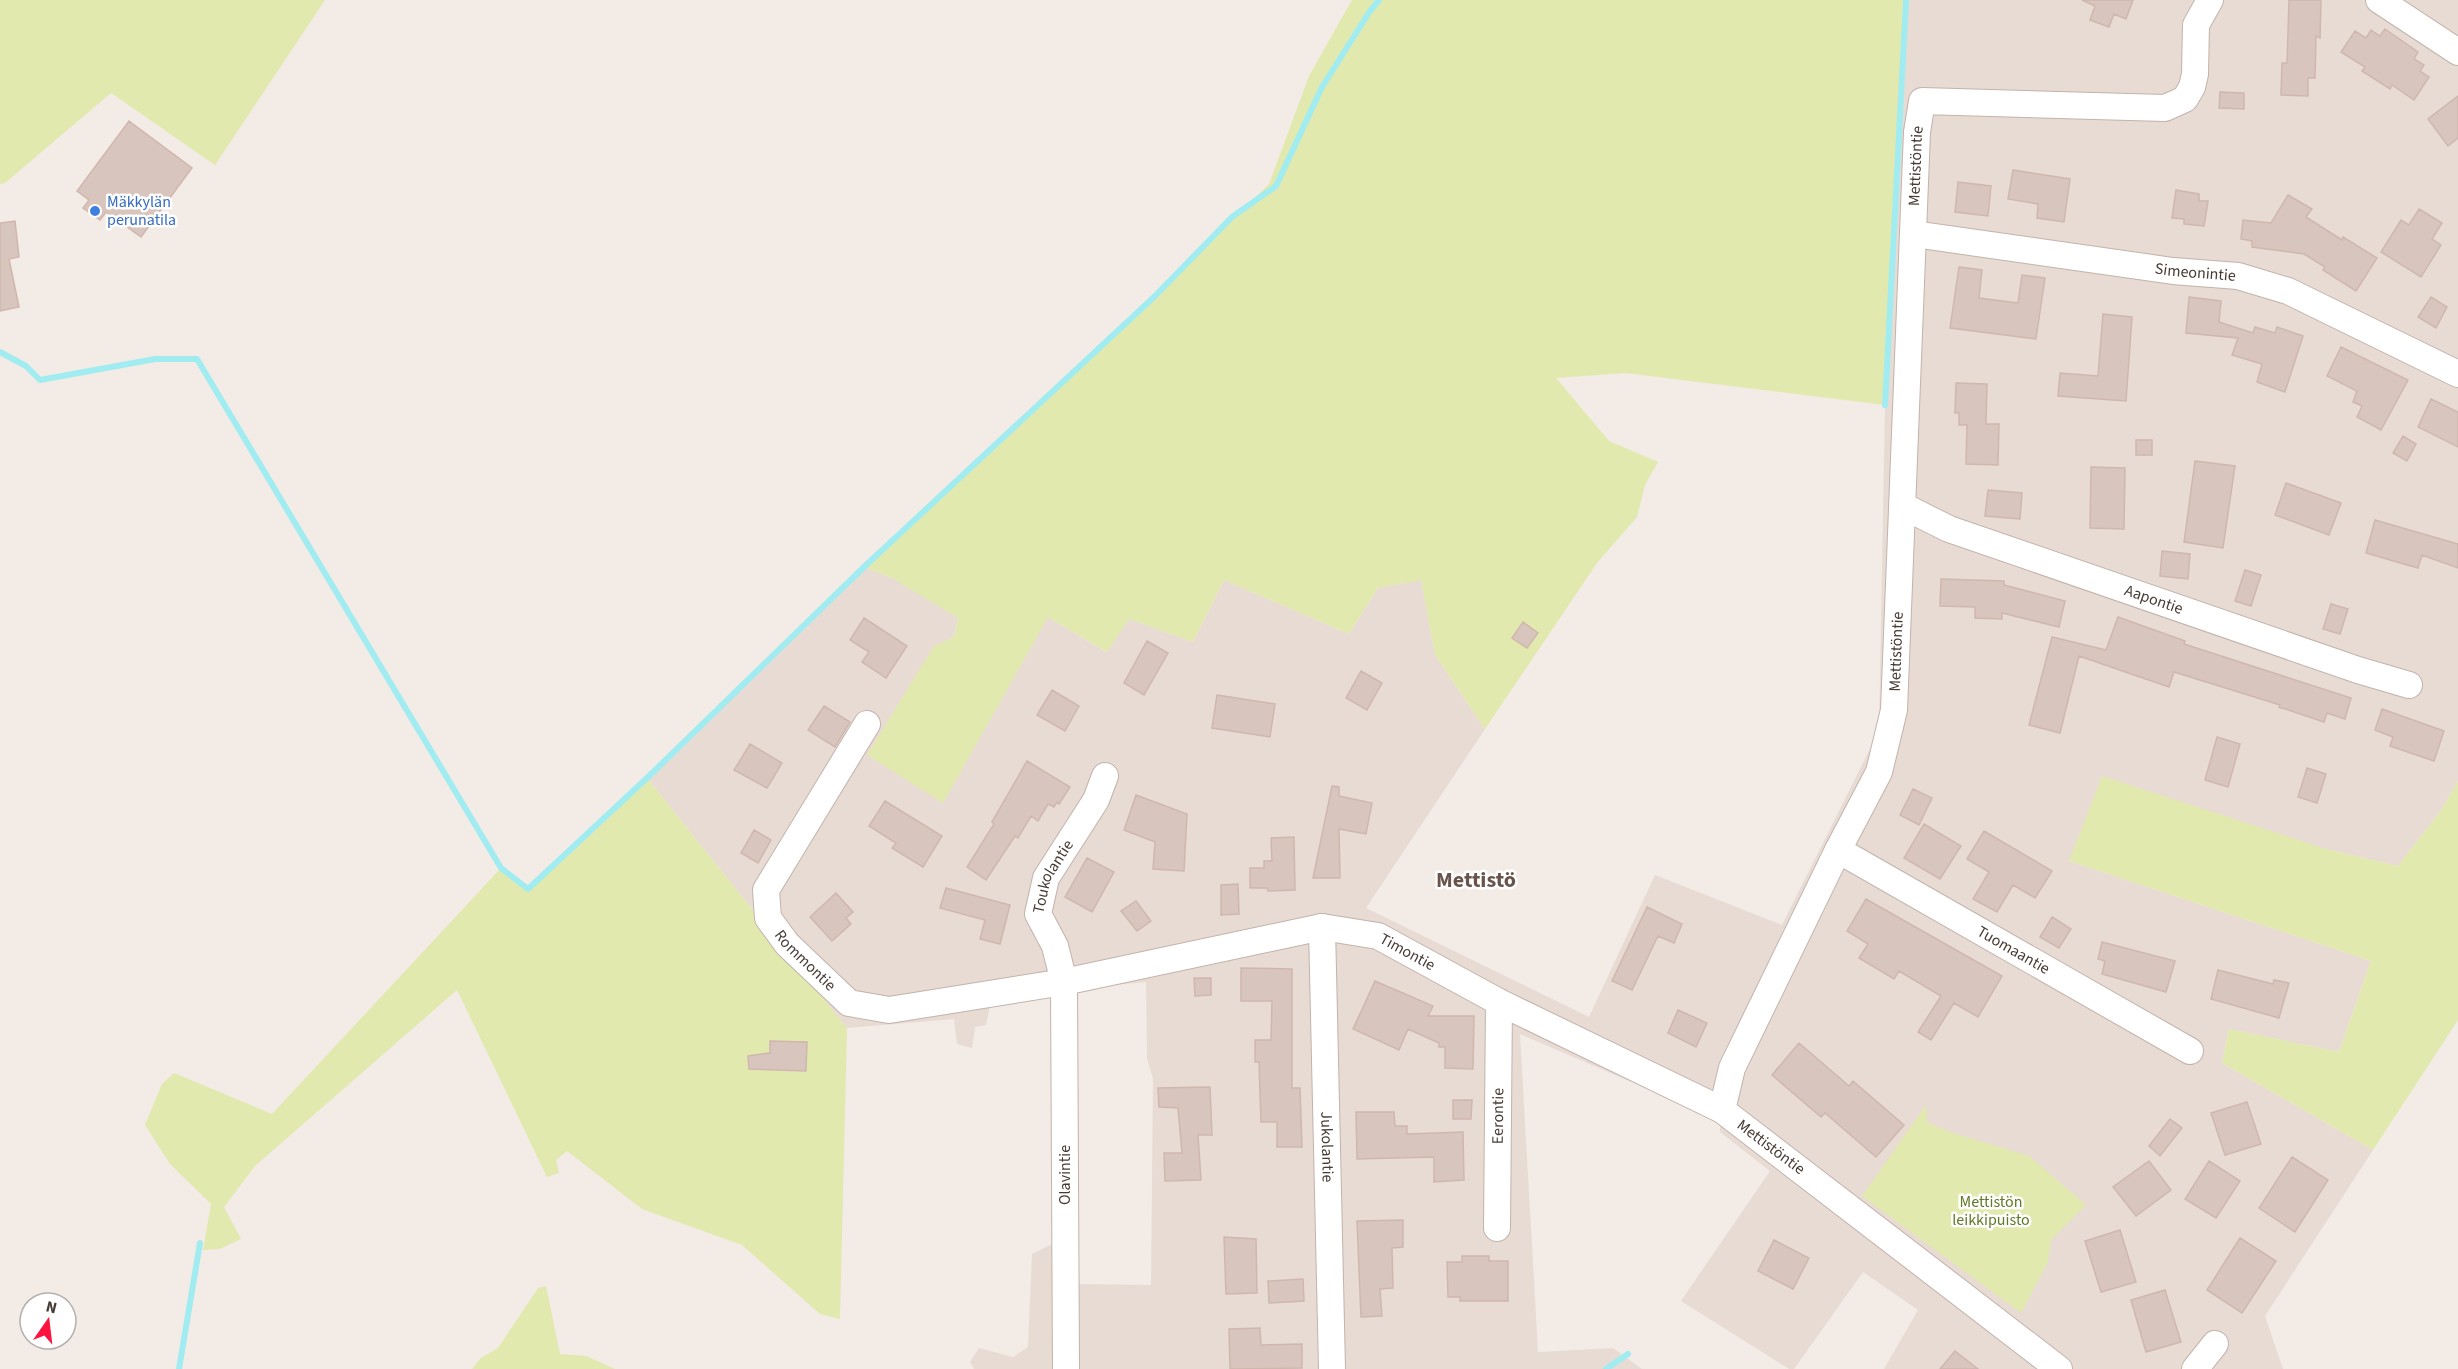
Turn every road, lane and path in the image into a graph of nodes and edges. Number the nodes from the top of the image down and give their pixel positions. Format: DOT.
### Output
graph roads {
  1 [pos="2210,0"];
  2 [pos="2379,0"];
  3 [pos="2458,52"];
  4 [pos="1914,234"];
  5 [pos="2458,374"];
  6 [pos="1903,506"];
  7 [pos="2409,685"];
  8 [pos="867,724"];
  9 [pos="1105,776"];
  10 [pos="1838,850"];
  11 [pos="1322,927"];
  12 [pos="1064,981"];
  13 [pos="1499,1002"];
  14 [pos="2190,1051"];
  15 [pos="1722,1110"];
  16 [pos="1497,1228"];
  17 [pos="2216,1344"];
  18 [pos="1066,1369"];
  19 [pos="1332,1369"];
  20 [pos="2059,1369"];
  21 [pos="2195,1369"];
  1 -- 4 [label="street, Mettistöntie"];
  2 -- 3 [label="street"];
  4 -- 5 [label="street, Simeonintie"];
  4 -- 6 [label="street, Mettistöntie"];
  6 -- 7 [label="street, Aapontie"];
  6 -- 10 [label="street, Mettistöntie"];
  8 -- 12 [label="street, Rommontie"];
  9 -- 12 [label="street, Toukolantie"];
  10 -- 14 [label="street, Tuomaantie"];
  10 -- 15 [label="street, Mettistöntie"];
  11 -- 12 [label="street, Timontie"];
  11 -- 13 [label="street, Timontie"];
  11 -- 19 [label="street, Jukolantie"];
  12 -- 18 [label="street, Olavintie"];
  13 -- 15 [label="street, Timontie"];
  13 -- 16 [label="street, Eerontie"];
  15 -- 20 [label="street, Mettistöntie"];
  17 -- 21 [label="street"];
}
